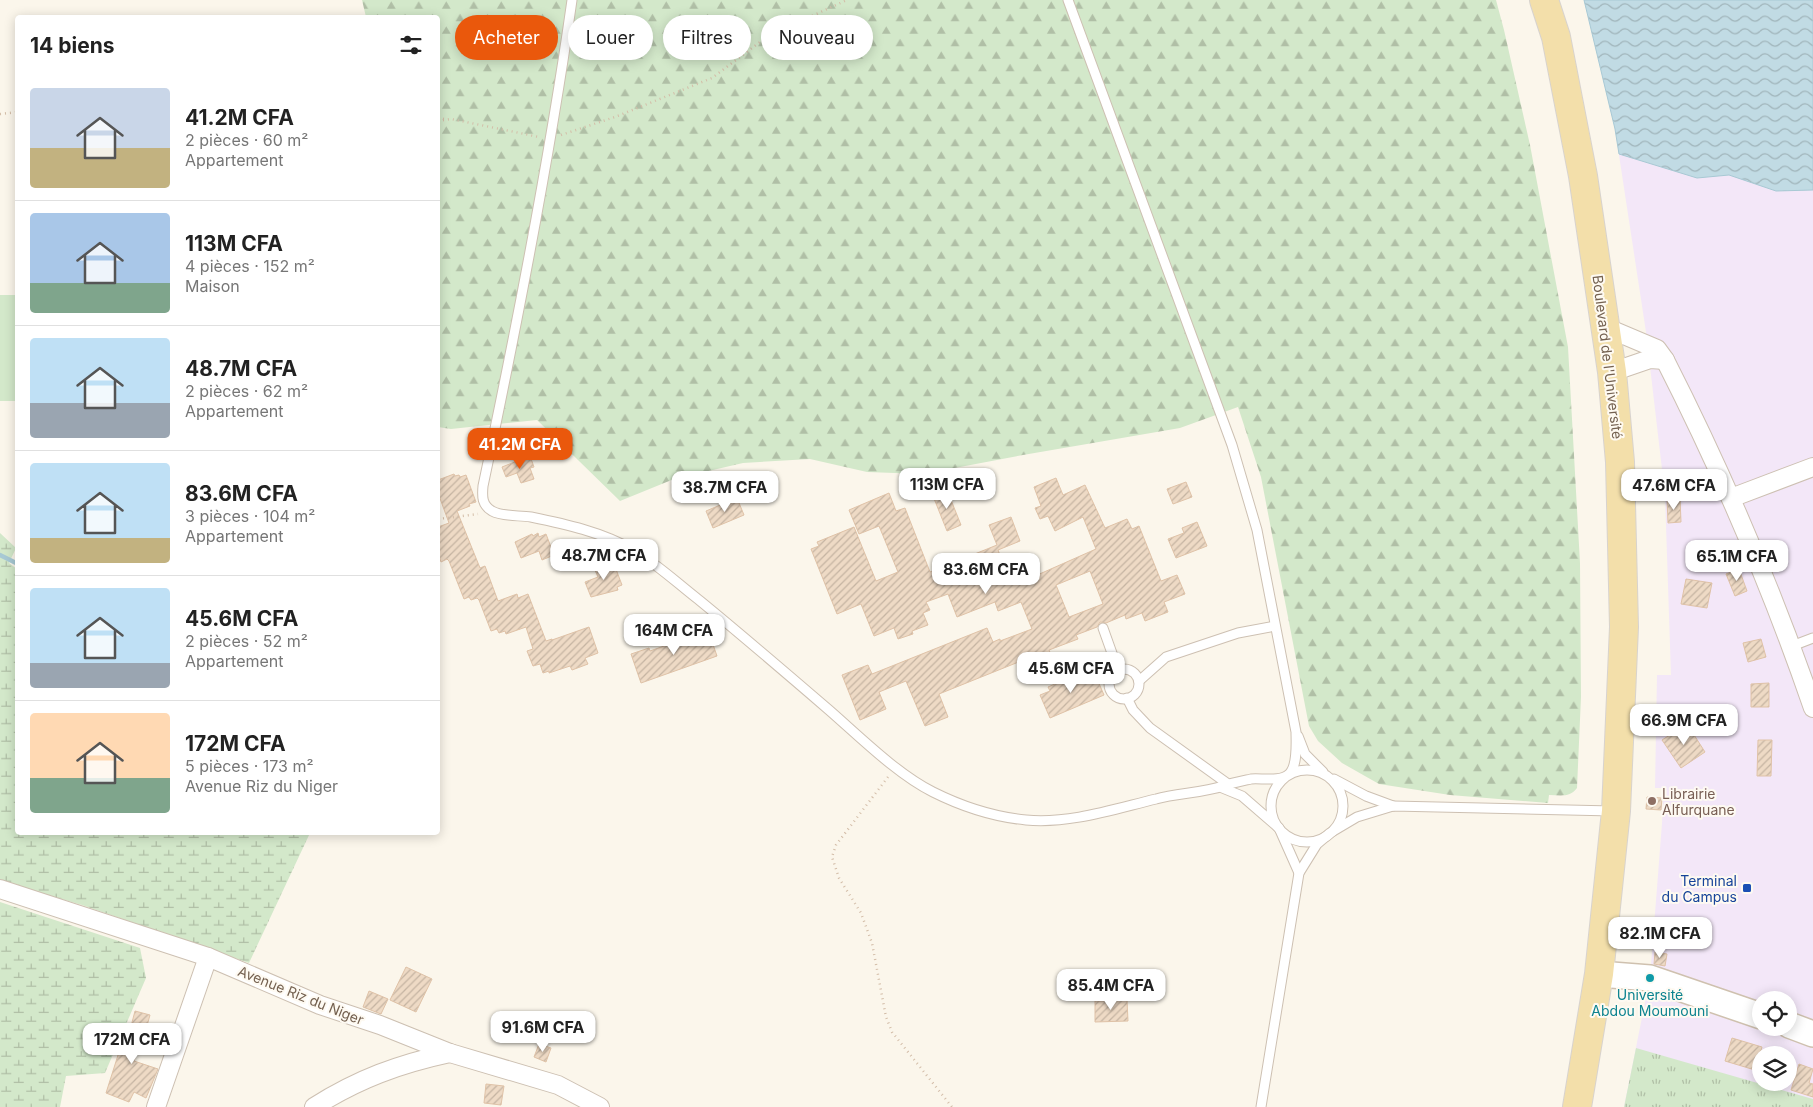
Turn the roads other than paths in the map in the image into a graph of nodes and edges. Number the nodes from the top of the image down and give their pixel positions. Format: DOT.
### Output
graph roads {
  1 [pos="572,0"];
  2 [pos="1068,0"];
  3 [pos="1544,0"];
  4 [pos="1605,327"];
  5 [pos="1665,360"];
  6 [pos="1612,372"];
  7 [pos="1813,467"];
  8 [pos="1731,498"];
  9 [pos="1274,626"];
  10 [pos="1103,628"];
  11 [pos="1813,638"];
  12 [pos="1792,646"];
  13 [pos="1118,670"];
  14 [pos="1139,681"];
  15 [pos="1127,698"];
  16 [pos="1813,708"];
  17 [pos="1296,732"];
  18 [pos="1288,775"];
  19 [pos="1326,775"];
  20 [pos="1224,786"];
  21 [pos="1393,806"];
  22 [pos="1616,811"];
  23 [pos="1279,828"];
  24 [pos="1330,833"];
  25 [pos="1299,873"];
  26 [pos="0,889"];
  27 [pos="208,957"];
  28 [pos="1599,974"];
  29 [pos="1752,1013"];
  30 [pos="1797,1029"];
  31 [pos="1813,1034"];
  32 [pos="450,1053"];
  33 [pos="156,1107"];
  34 [pos="314,1107"];
  35 [pos="600,1107"];
  36 [pos="1261,1107"];
  37 [pos="1577,1107"];
  1 -- 20 [label="lane"];
  2 -- 9 [label="lane"];
  3 -- 4 [label="main road, Boulevard de l'Université"];
  4 -- 5 [label="street"];
  4 -- 6 [label="main road, Boulevard de l'Université"];
  5 -- 6 [label="street"];
  5 -- 8 [label="street"];
  6 -- 22 [label="main road, Boulevard de l'Université"];
  7 -- 8 [label="street"];
  8 -- 12 [label="street"];
  9 -- 14 [label="lane"];
  9 -- 17 [label="lane"];
  10 -- 13 [label="lane"];
  11 -- 12 [label="lane"];
  12 -- 16 [label="street"];
  13 -- 14 [label="lane"];
  13 -- 15 [label="lane"];
  14 -- 15 [label="lane"];
  15 -- 20 [label="lane"];
  17 -- 18 [label="lane"];
  17 -- 19 [label="lane"];
  18 -- 19 [label="lane"];
  18 -- 20 [label="lane"];
  18 -- 23 [label="lane"];
  19 -- 21 [label="lane"];
  19 -- 24 [label="lane"];
  20 -- 23 [label="lane"];
  21 -- 22 [label="lane"];
  21 -- 24 [label="lane"];
  22 -- 28 [label="main road, Boulevard de l'Université"];
  23 -- 24 [label="lane"];
  23 -- 25 [label="lane"];
  24 -- 25 [label="lane"];
  25 -- 36 [label="lane"];
  26 -- 27 [label="street, Avenue Riz du Niger"];
  27 -- 32 [label="street, Avenue Riz du Niger"];
  27 -- 33 [label="street"];
  28 -- 29 [label="street"];
  28 -- 37 [label="main road, Boulevard de l'Université"];
  30 -- 31 [label="street"];
  32 -- 34 [label="street"];
  32 -- 35 [label="street, Avenue Riz du Niger"];
}
